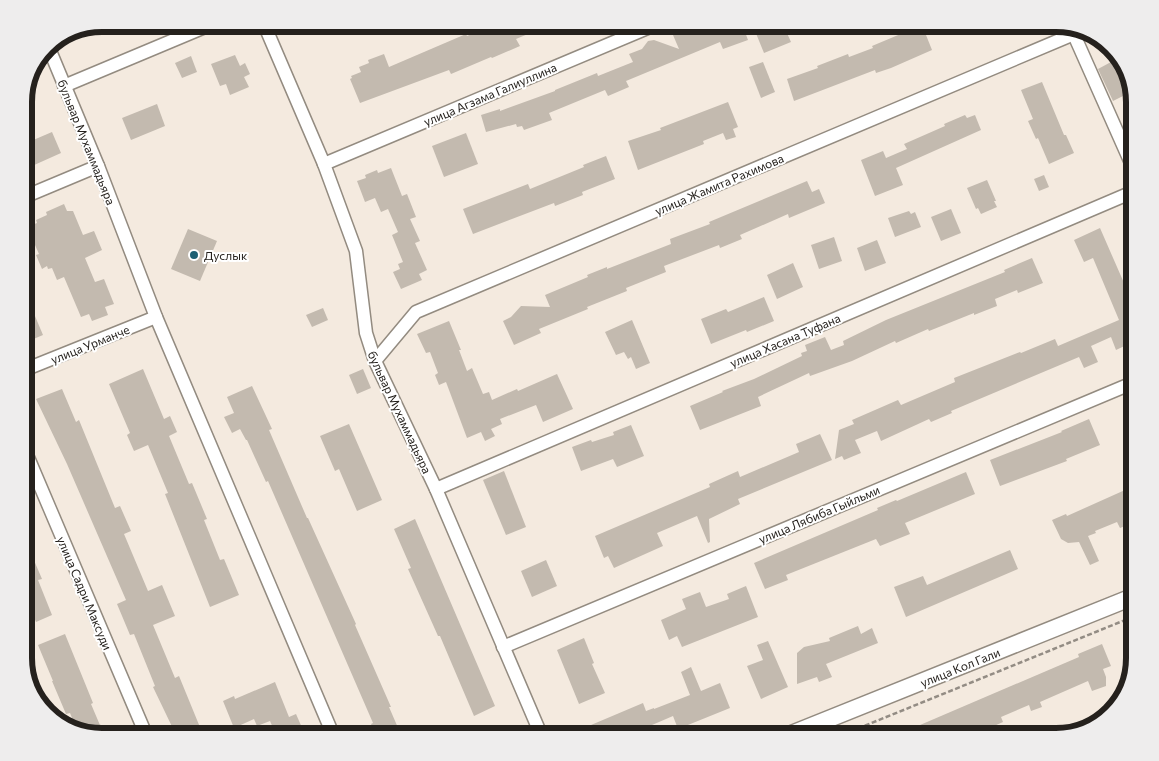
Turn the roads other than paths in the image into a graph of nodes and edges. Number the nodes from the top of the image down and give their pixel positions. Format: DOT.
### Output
graph roads {
  1 [pos="191,33"];
  2 [pos="268,33"];
  3 [pos="636,33"];
  4 [pos="1069,34"];
  5 [pos="1077,36"];
  6 [pos="52,55"];
  7 [pos="64,86"];
  8 [pos="1126,151"];
  9 [pos="324,164"];
  10 [pos="98,166"];
  11 [pos="33,192"];
  12 [pos="1126,195"];
  13 [pos="156,317"];
  14 [pos="375,360"];
  15 [pos="33,366"];
  16 [pos="1126,386"];
  17 [pos="33,469"];
  18 [pos="436,489"];
  19 [pos="1126,600"];
  20 [pos="503,647"];
  21 [pos="143,728"];
  22 [pos="330,728"];
  23 [pos="538,728"];
  24 [pos="806,728"];
  1 -- 7 [label="street"];
  2 -- 9 [label="street, бульвар Мухаммадьяра"];
  3 -- 9 [label="street, улица Агзама Галиуллина"];
  4 -- 14 [label="street, улица Жамита Рахимова"];
  5 -- 8 [label="street"];
  6 -- 7 [label="street, бульвар Мухаммадьяра"];
  7 -- 10 [label="street, бульвар Мухаммадьяра"];
  9 -- 14 [label="street, бульвар Мухаммадьяра"];
  10 -- 11 [label="street"];
  10 -- 13 [label="street, бульвар Мухаммадьяра"];
  12 -- 18 [label="street, улица Хасана Туфана"];
  13 -- 15 [label="street, улица Урманче"];
  13 -- 22 [label="street, бульвар Мухаммадьяра"];
  14 -- 18 [label="street, бульвар Мухаммадьяра"];
  16 -- 20 [label="street, улица Лябиба Гыйльми"];
  17 -- 21 [label="street, улица Садри Максуди"];
  18 -- 20 [label="street, бульвар Мухаммадьяра"];
  19 -- 24 [label="street, улица Кол Гали"];
  20 -- 23 [label="street, бульвар Мухаммадьяра"];
}
